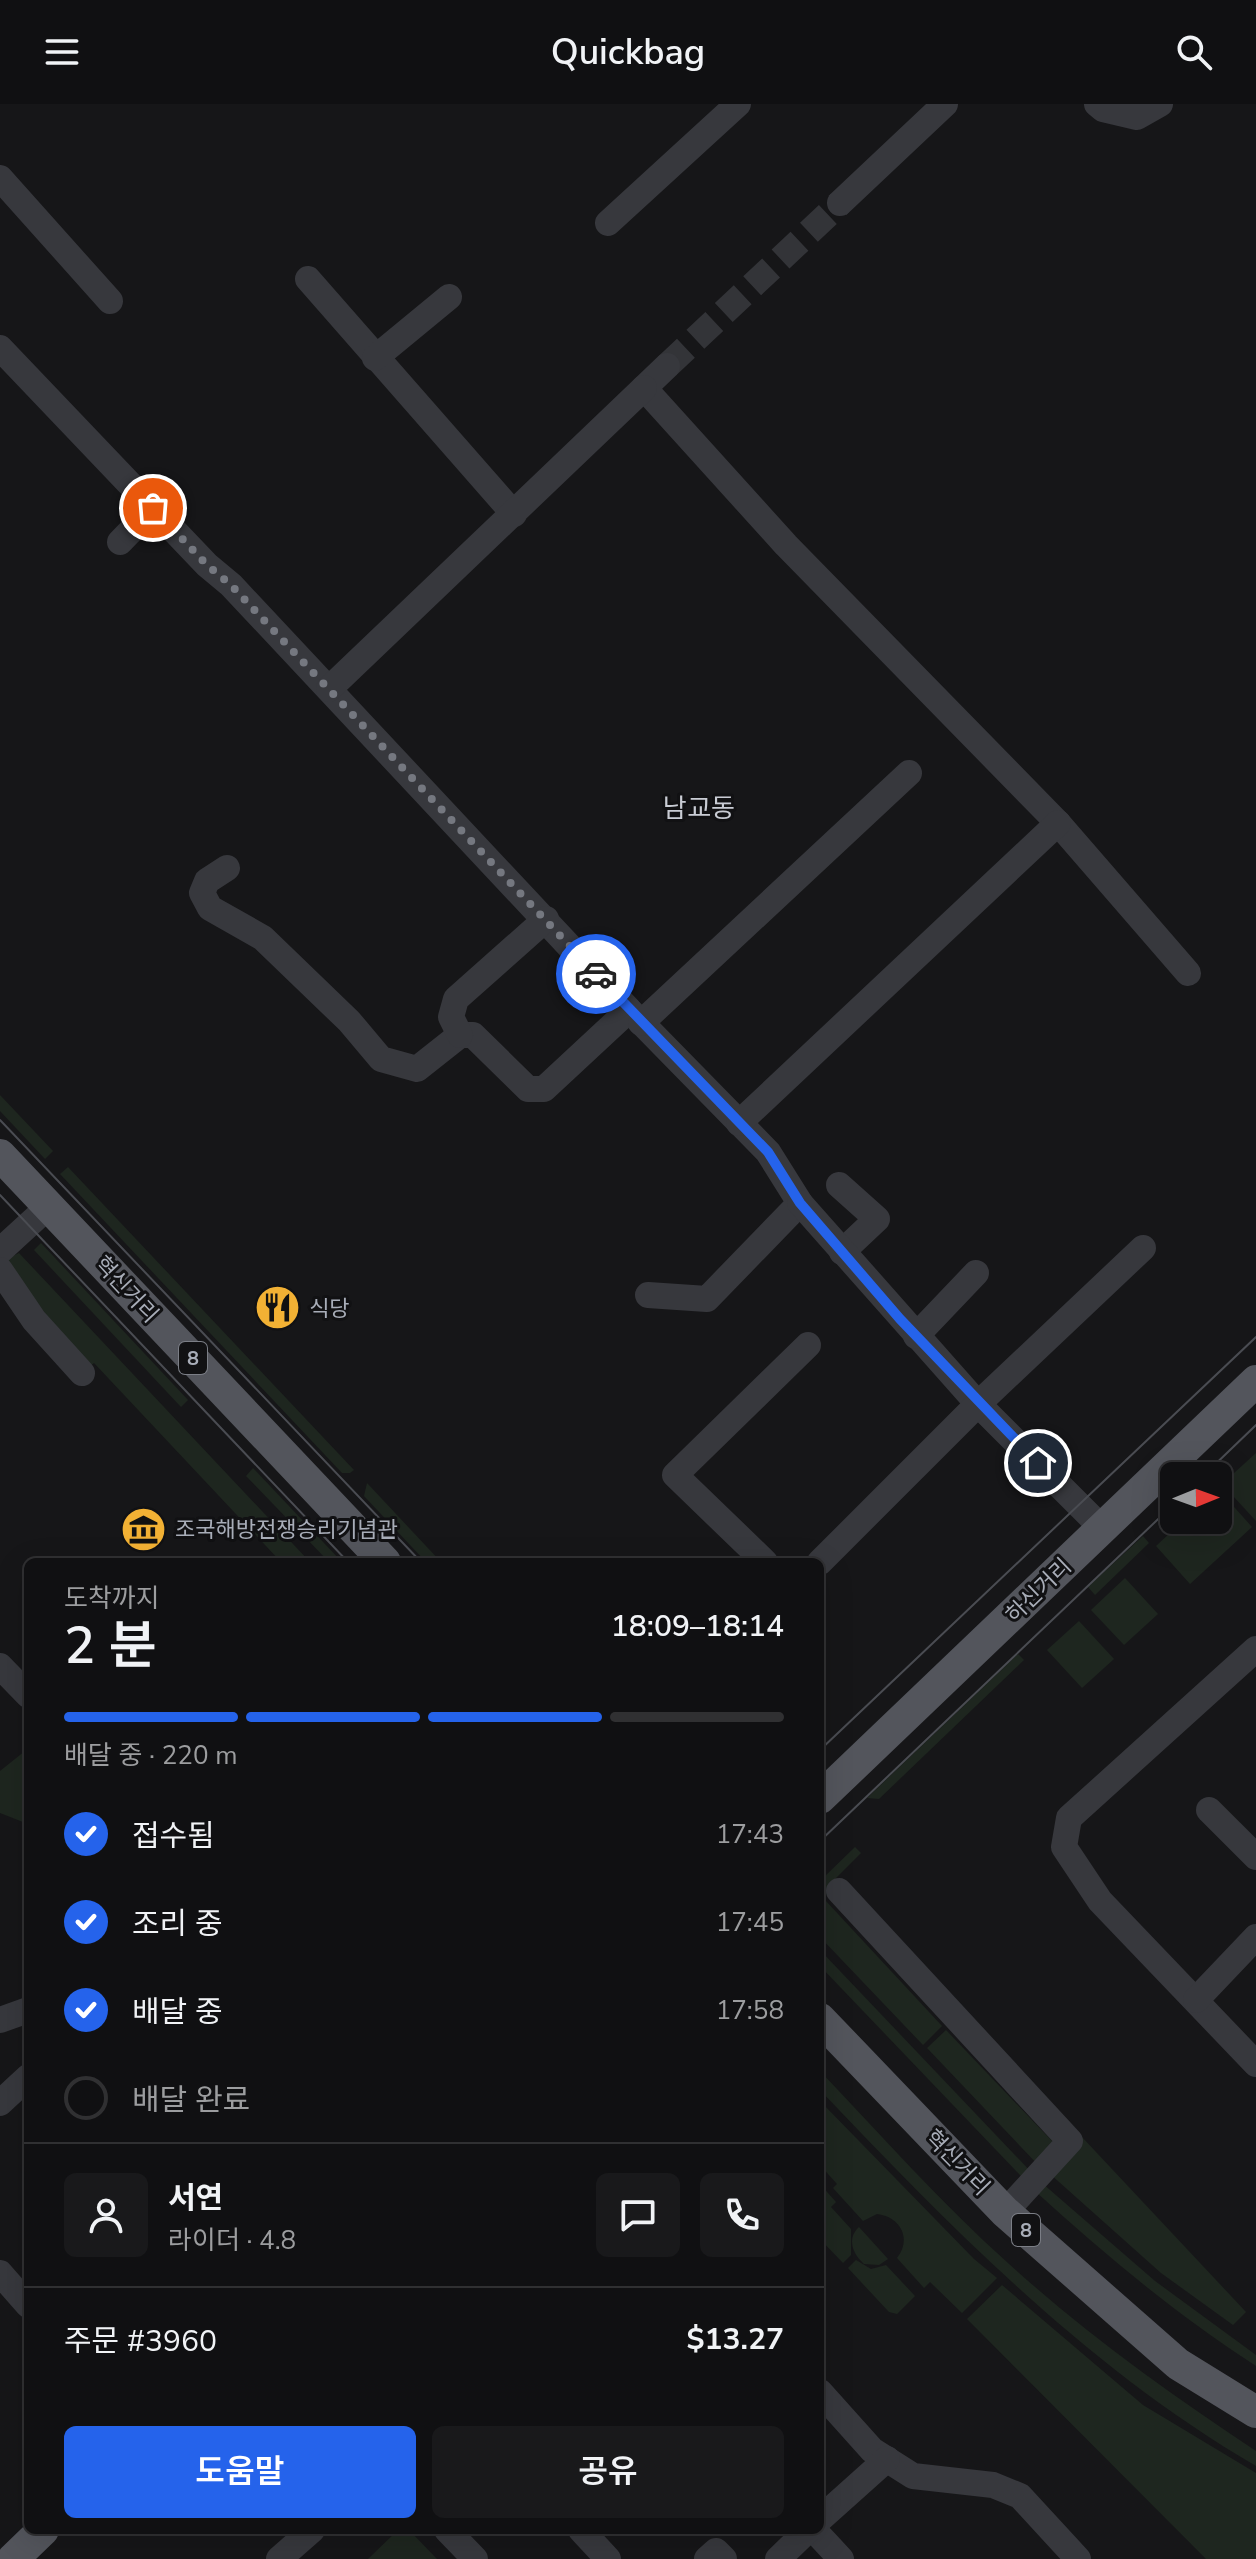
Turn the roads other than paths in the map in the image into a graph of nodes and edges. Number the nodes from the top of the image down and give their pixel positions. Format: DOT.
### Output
graph roads {
  1 [pos="738,104"];
  2 [pos="945,104"];
  3 [pos="1097,104"];
  4 [pos="1160,104"];
  5 [pos="0,178"];
  6 [pos="840,203"];
  7 [pos="608,223"];
  8 [pos="308,279"];
  9 [pos="449,297"];
  10 [pos="110,301"];
  11 [pos="0,348"];
  12 [pos="375,358"];
  13 [pos="667,366"];
  14 [pos="644,388"];
  15 [pos="153,508"];
  16 [pos="514,514"];
  17 [pos="120,542"];
  18 [pos="329,689"];
  19 [pos="909,773"];
  20 [pos="1058,823"];
  21 [pos="227,868"];
  22 [pos="546,919"];
  23 [pos="1188,973"];
  24 [pos="635,1016"];
  25 [pos="460,1035"];
  26 [pos="739,1123"];
  27 [pos="0,1155"];
  28 [pos="839,1185"];
  29 [pos="800,1203"];
  30 [pos="49,1206"];
  31 [pos="1143,1248"];
  32 [pos="0,1251"];
  33 [pos="842,1252"];
  34 [pos="0,1270"];
  35 [pos="976,1273"];
  36 [pos="648,1295"];
  37 [pos="916,1336"];
  38 [pos="808,1345"];
  39 [pos="82,1373"];
  40 [pos="1256,1381"];
  41 [pos="978,1404"];
  42 [pos="1102,1528"];
  43 [pos="381,1558"];
  44 [pos="752,1558"];
  45 [pos="824,1558"];
  46 [pos="1256,1649"];
  47 [pos="0,1666"];
  48 [pos="24,1691"];
  49 [pos="824,1794"];
  50 [pos="1209,1810"];
  51 [pos="1256,1857"];
  52 [pos="839,1891"];
  53 [pos="1256,1937"];
  54 [pos="1196,2000"];
  55 [pos="24,2011"];
  56 [pos="0,2020"];
  57 [pos="824,2023"];
  58 [pos="1256,2064"];
  59 [pos="24,2081"];
  60 [pos="0,2103"];
  61 [pos="1005,2212"];
  62 [pos="0,2273"];
  63 [pos="24,2300"];
  64 [pos="824,2396"];
  65 [pos="1256,2412"];
  66 [pos="887,2459"];
  67 [pos="824,2515"];
  68 [pos="39,2534"];
  69 [pos="307,2534"];
  70 [pos="451,2534"];
  71 [pos="585,2534"];
  72 [pos="806,2534"];
  73 [pos="815,2534"];
  74 [pos="13,2559"];
  75 [pos="279,2559"];
  76 [pos="475,2559"];
  77 [pos="608,2559"];
  78 [pos="707,2559"];
  79 [pos="724,2559"];
  80 [pos="778,2559"];
  81 [pos="841,2559"];
  82 [pos="1078,2559"];
  1 -- 7 [label="street"];
  2 -- 6 [label="street"];
  3 -- 4 [label="street"];
  5 -- 10 [label="street"];
  8 -- 12 [label="street"];
  9 -- 12 [label="street"];
  11 -- 15 [label="street"];
  12 -- 16 [label="street"];
  13 -- 14 [label="street"];
  14 -- 16 [label="street"];
  14 -- 20 [label="street"];
  15 -- 17 [label="street"];
  15 -- 18 [label="street"];
  16 -- 18 [label="street"];
  18 -- 22 [label="street"];
  19 -- 24 [label="street"];
  20 -- 23 [label="street"];
  20 -- 26 [label="street"];
  21 -- 25 [label="street"];
  22 -- 24 [label="street"];
  22 -- 25 [label="street"];
  24 -- 25 [label="street"];
  24 -- 26 [label="street"];
  26 -- 29 [label="street"];
  27 -- 30 [label="main road, 혁신거리 / 8"];
  28 -- 33 [label="street"];
  29 -- 33 [label="street"];
  29 -- 36 [label="street"];
  30 -- 32 [label="street"];
  30 -- 43 [label="main road, 혁신거리 / 8"];
  31 -- 41 [label="street"];
  33 -- 37 [label="street"];
  34 -- 39 [label="street"];
  35 -- 37 [label="street"];
  37 -- 41 [label="street"];
  38 -- 44 [label="street"];
  40 -- 42 [label="main road, 하신거리"];
  41 -- 42 [label="street"];
  41 -- 45 [label="street"];
  42 -- 49 [label="main road, 하신거리"];
  46 -- 54 [label="street"];
  47 -- 48 [label="street"];
  50 -- 51 [label="street"];
  52 -- 61 [label="street"];
  53 -- 54 [label="street"];
  54 -- 58 [label="street"];
  55 -- 56 [label="street"];
  57 -- 61 [label="main road, 혁신거리 / 8"];
  59 -- 60 [label="street"];
  61 -- 65 [label="main road, 혁신거리 / 8"];
  62 -- 63 [label="street"];
  64 -- 66 [label="street"];
  66 -- 67 [label="street"];
  66 -- 82 [label="street"];
  68 -- 74 [label="main road"];
  69 -- 75 [label="street"];
  70 -- 76 [label="street"];
  71 -- 77 [label="street"];
  72 -- 80 [label="street"];
  73 -- 81 [label="street"];
  78 -- 79 [label="street"];
}
